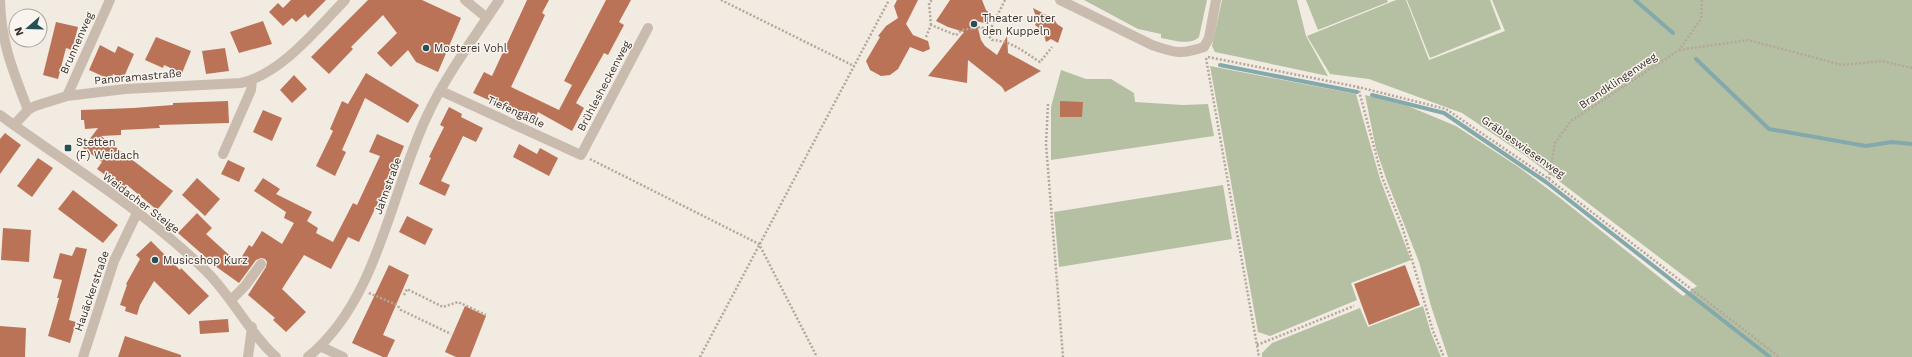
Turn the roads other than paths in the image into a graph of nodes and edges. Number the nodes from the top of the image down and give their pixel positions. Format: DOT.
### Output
graph roads {
  1 [pos="0,0"];
  2 [pos="110,0"];
  3 [pos="345,0"];
  4 [pos="465,0"];
  5 [pos="498,0"];
  6 [pos="1060,0"];
  7 [pos="1216,0"];
  8 [pos="487,18"];
  9 [pos="648,28"];
  10 [pos="252,80"];
  11 [pos="441,91"];
  12 [pos="67,96"];
  13 [pos="28,110"];
  14 [pos="0,115"];
  15 [pos="14,125"];
  16 [pos="223,154"];
  17 [pos="581,155"];
  18 [pos="137,213"];
  19 [pos="261,264"];
  20 [pos="231,300"];
  21 [pos="252,327"];
  22 [pos="320,346"];
  23 [pos="83,357"];
  24 [pos="248,357"];
  25 [pos="276,357"];
  26 [pos="308,357"];
  27 [pos="342,357"];
  1 -- 13 [label="street"];
  2 -- 12 [label="street, Brunnenweg"];
  3 -- 10 [label="street, Panoramastraße"];
  4 -- 8 [label="street"];
  5 -- 8 [label="street, Jahnstraße"];
  6 -- 7 [label="street"];
  8 -- 11 [label="street, Jahnstraße"];
  9 -- 17 [label="street, Brühlesheckenweg"];
  10 -- 12 [label="street, Panoramastraße"];
  10 -- 16 [label="street"];
  11 -- 17 [label="street, Tiefengäßle"];
  11 -- 22 [label="street, Jahnstraße"];
  12 -- 13 [label="street, Panoramastraße"];
  13 -- 15 [label="street"];
  14 -- 15 [label="street, Weidacher Steige"];
  15 -- 18 [label="street, Weidacher Steige"];
  18 -- 20 [label="street, Weidacher Steige"];
  18 -- 23 [label="street, Hauäckerstraße"];
  19 -- 20 [label="street"];
  20 -- 21 [label="street, Weidacher Steige"];
  21 -- 24 [label="street"];
  21 -- 25 [label="street, Weidacher Steige"];
  22 -- 26 [label="street, Jahnstraße"];
  22 -- 27 [label="street"];
}
